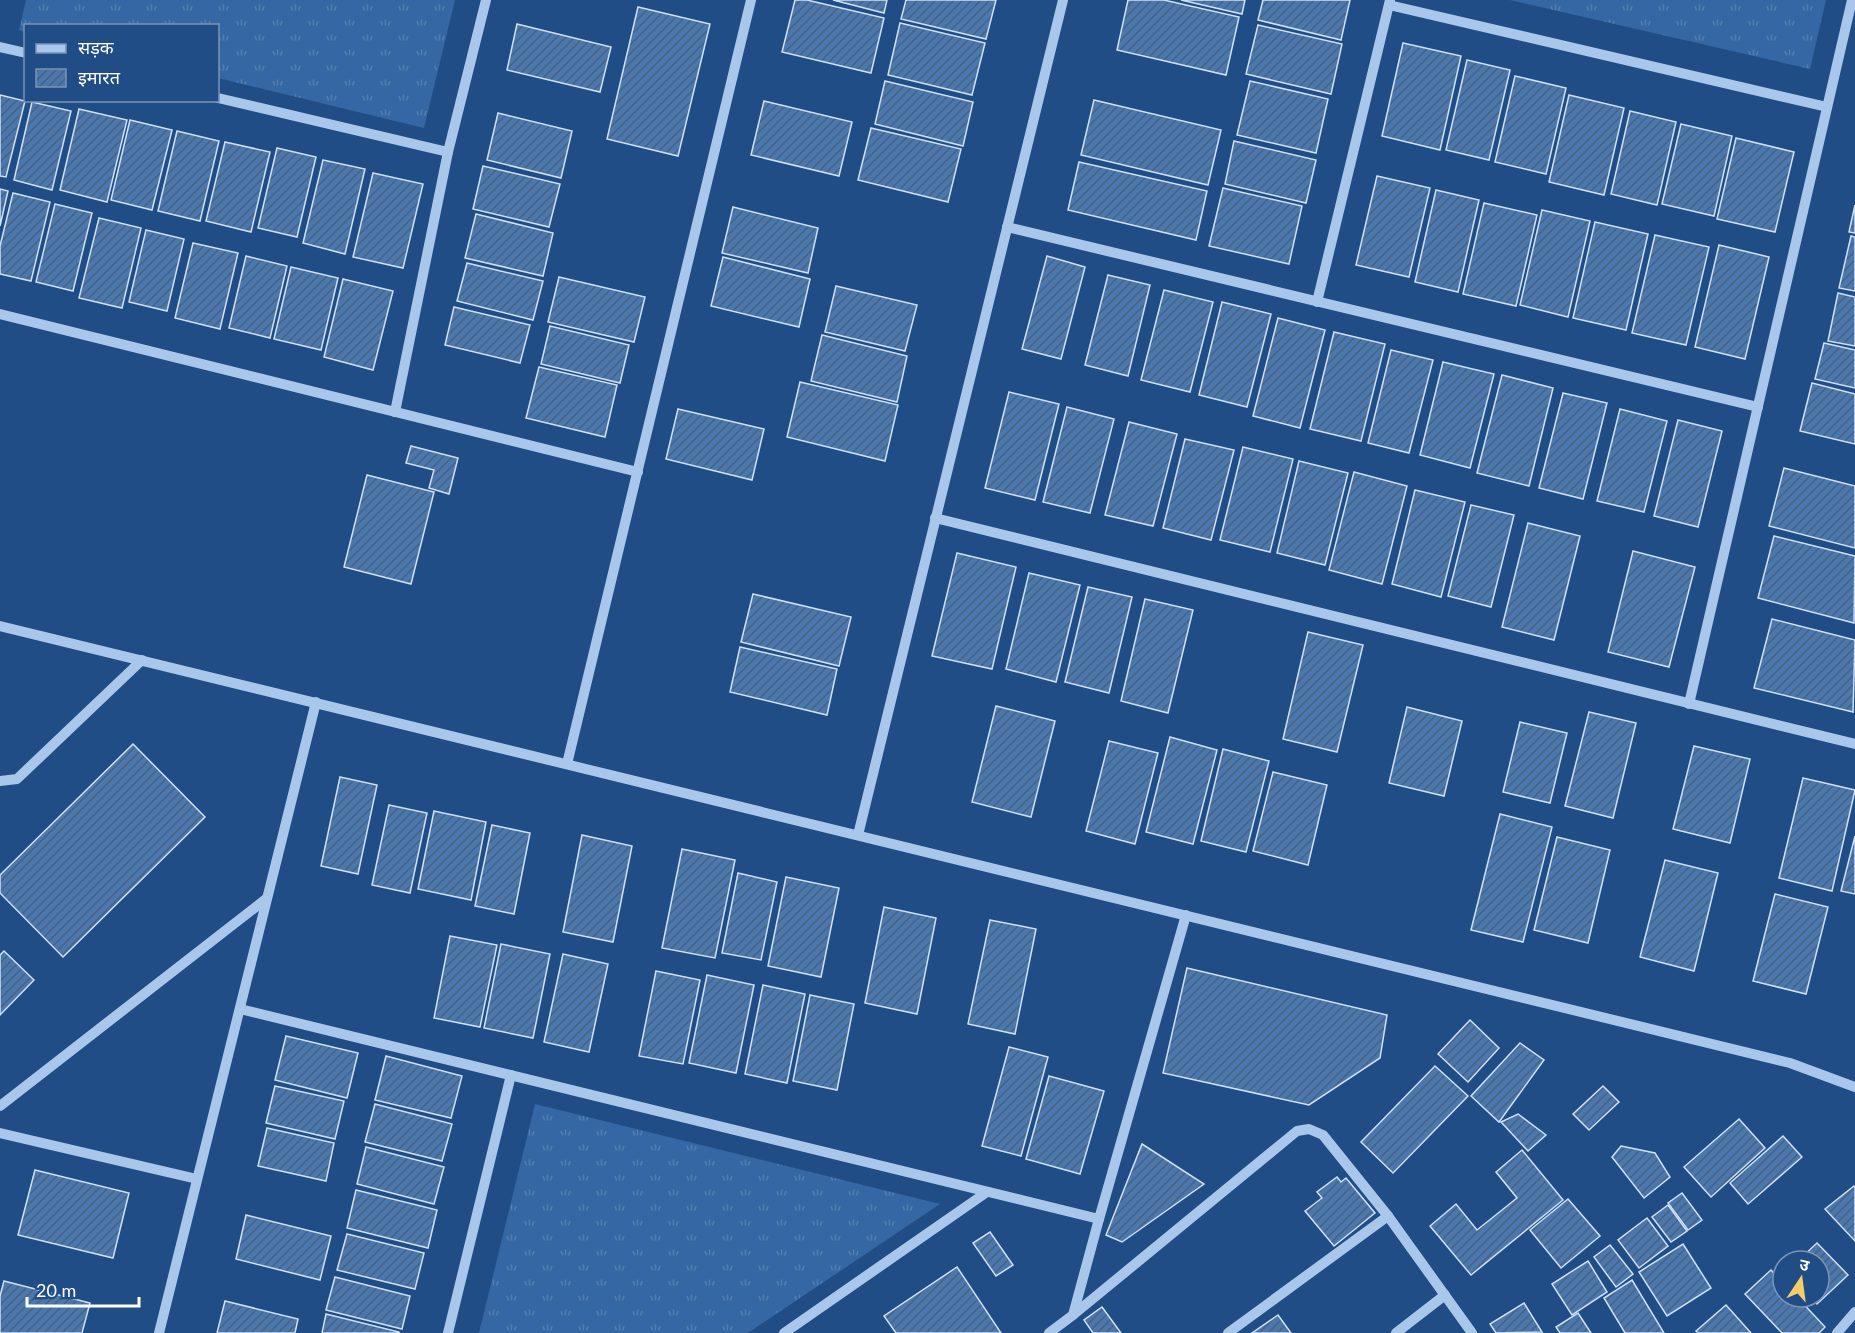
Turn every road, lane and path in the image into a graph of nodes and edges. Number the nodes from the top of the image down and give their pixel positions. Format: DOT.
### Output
graph roads {
  1 [pos="486,0"];
  2 [pos="751,0"];
  3 [pos="1063,0"];
  4 [pos="1852,0"];
  5 [pos="1389,2"];
  6 [pos="0,47"];
  7 [pos="24,53"];
  8 [pos="219,98"];
  9 [pos="1827,107"];
  10 [pos="447,152"];
  11 [pos="1007,227"];
  12 [pos="1317,302"];
  13 [pos="0,314"];
  14 [pos="1758,407"];
  15 [pos="395,412"];
  16 [pos="638,472"];
  17 [pos="935,518"];
  18 [pos="0,626"];
  19 [pos="142,660"];
  20 [pos="316,702"];
  21 [pos="1689,704"];
  22 [pos="1855,744"];
  23 [pos="567,764"];
  24 [pos="0,781"];
  25 [pos="858,835"];
  26 [pos="266,899"];
  27 [pos="1186,915"];
  28 [pos="240,1009"];
  29 [pos="511,1075"];
  30 [pos="1855,1087"];
  31 [pos="0,1106"];
  32 [pos="0,1133"];
  33 [pos="197,1179"];
  34 [pos="987,1192"];
  35 [pos="1388,1216"];
  36 [pos="1099,1219"];
  37 [pos="1445,1295"];
  38 [pos="1855,1312"];
  39 [pos="1073,1315"];
  40 [pos="159,1333"];
  41 [pos="448,1333"];
  42 [pos="784,1333"];
  43 [pos="1049,1333"];
  44 [pos="1228,1333"];
  45 [pos="1396,1333"];
  46 [pos="1472,1333"];
  47 [pos="1837,1333"];
  1 -- 10 [label="street"];
  2 -- 16 [label="street"];
  3 -- 11 [label="street"];
  4 -- 9 [label="street"];
  5 -- 9 [label="street"];
  5 -- 12 [label="street"];
  6 -- 7 [label="street"];
  8 -- 10 [label="street"];
  9 -- 14 [label="street"];
  10 -- 15 [label="street"];
  11 -- 12 [label="street"];
  11 -- 17 [label="street"];
  12 -- 14 [label="street"];
  13 -- 15 [label="street"];
  14 -- 21 [label="street"];
  15 -- 16 [label="street"];
  16 -- 23 [label="street"];
  17 -- 21 [label="street"];
  17 -- 25 [label="street"];
  18 -- 19 [label="street"];
  19 -- 20 [label="street"];
  19 -- 24 [label="street"];
  20 -- 23 [label="street"];
  20 -- 26 [label="street"];
  21 -- 22 [label="street"];
  23 -- 25 [label="street"];
  25 -- 27 [label="street"];
  26 -- 28 [label="street"];
  26 -- 31 [label="street"];
  27 -- 30 [label="street"];
  27 -- 36 [label="street"];
  28 -- 29 [label="street"];
  28 -- 33 [label="street"];
  29 -- 34 [label="street"];
  29 -- 41 [label="street"];
  32 -- 33 [label="street"];
  33 -- 40 [label="street"];
  34 -- 36 [label="street"];
  34 -- 42 [label="street"];
  35 -- 37 [label="street"];
  35 -- 39 [label="street"];
  35 -- 44 [label="street"];
  36 -- 39 [label="street"];
  37 -- 45 [label="street"];
  37 -- 46 [label="street"];
  38 -- 47 [label="street"];
  39 -- 43 [label="street"];
}
